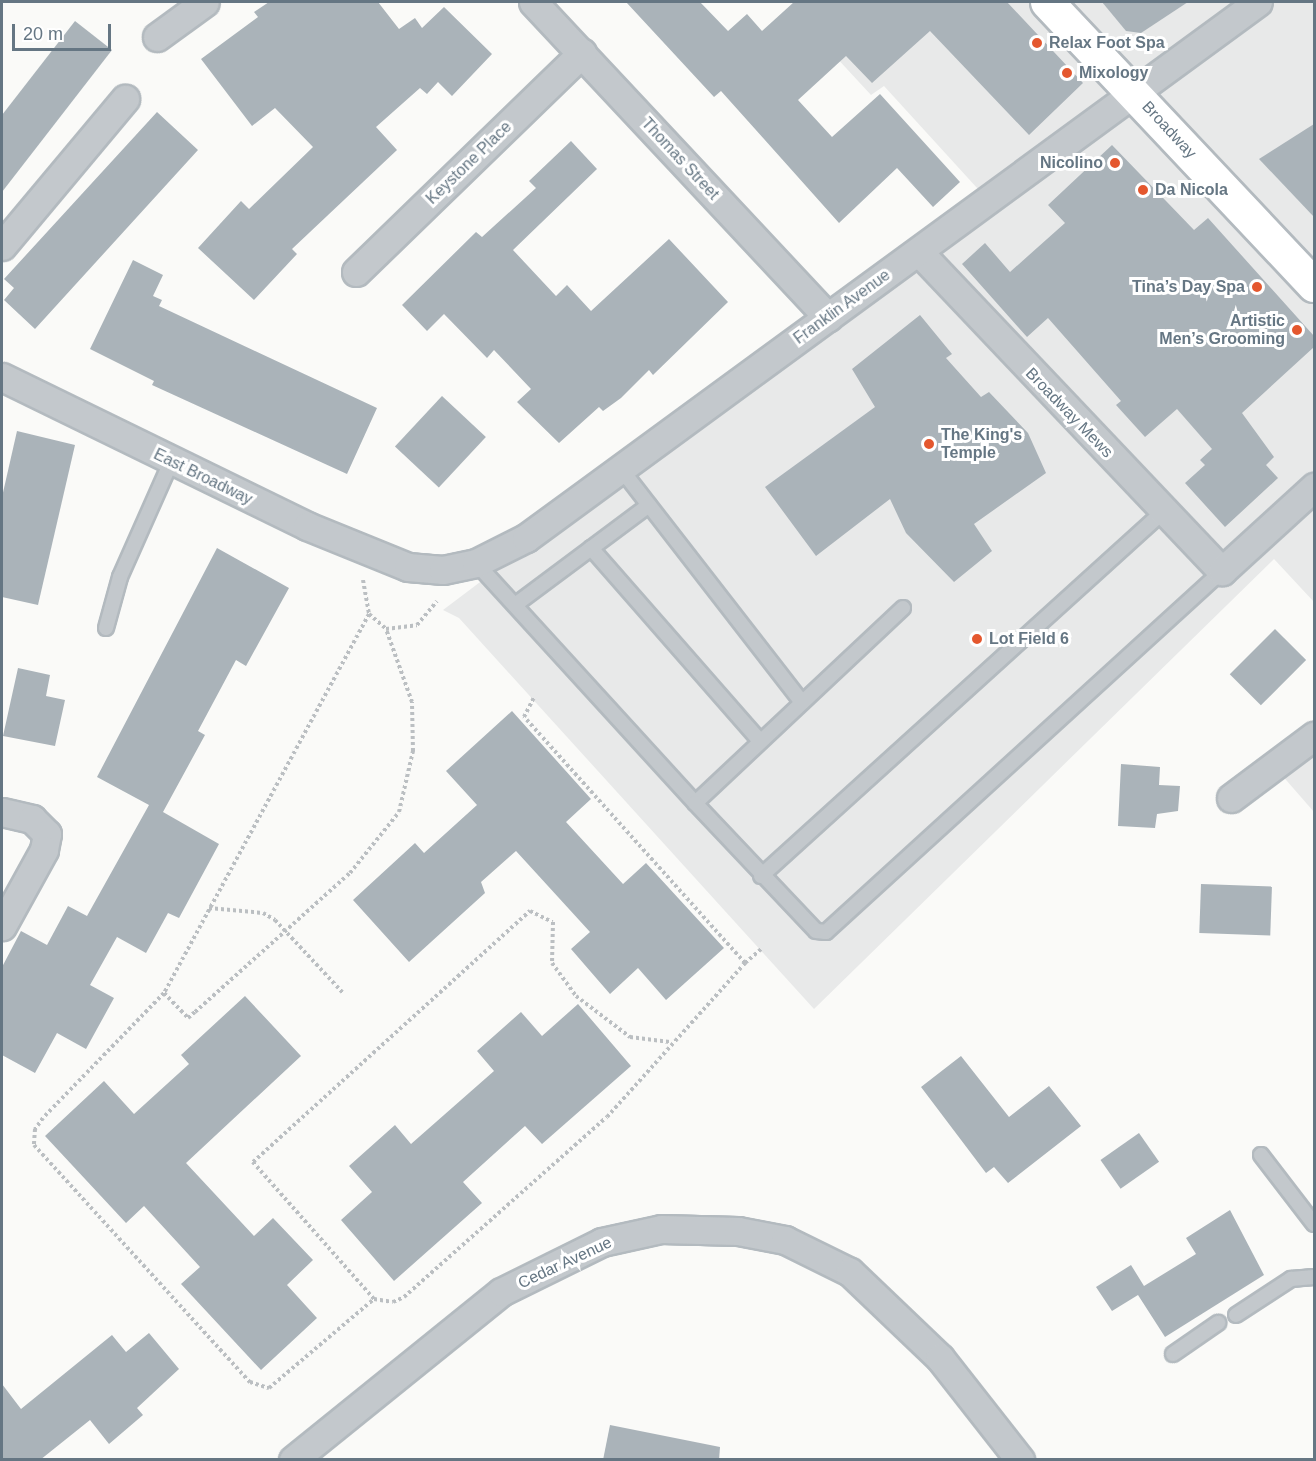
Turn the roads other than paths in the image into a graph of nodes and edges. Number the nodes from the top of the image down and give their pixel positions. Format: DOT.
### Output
graph roads {
  1 [pos="205,2"];
  2 [pos="533,2"];
  3 [pos="1047,2"];
  4 [pos="1258,2"];
  5 [pos="157,37"];
  6 [pos="582,54"];
  7 [pos="1133,91"];
  8 [pos="125,99"];
  9 [pos="2,246"];
  10 [pos="919,252"];
  11 [pos="356,272"];
  12 [pos="1314,285"];
  13 [pos="828,317"];
  14 [pos="2,377"];
  15 [pos="171,462"];
  16 [pos="621,468"];
  17 [pos="1314,487"];
  18 [pos="649,505"];
  19 [pos="1164,511"];
  20 [pos="591,548"];
  21 [pos="476,563"];
  22 [pos="408,567"];
  23 [pos="1222,571"];
  24 [pos="515,605"];
  25 [pos="903,608"];
  26 [pos="106,628"];
  27 [pos="802,702"];
  28 [pos="1314,736"];
  29 [pos="760,741"];
  30 [pos="1231,798"];
  31 [pos="695,803"];
  32 [pos="2,812"];
  33 [pos="760,876"];
  34 [pos="2,927"];
  35 [pos="1261,1155"];
  36 [pos="1314,1224"];
  37 [pos="1314,1277"];
  38 [pos="1236,1315"];
  39 [pos="1218,1323"];
  40 [pos="1173,1354"];
  41 [pos="292,1460"];
  42 [pos="1020,1460"];
  1 -- 5 [label="street"];
  2 -- 6 [label="street, Thomas Street"];
  3 -- 7 [label="main road, Broadway"];
  4 -- 7 [label="street, Franklin Avenue"];
  6 -- 11 [label="street, Keystone Place"];
  6 -- 13 [label="street, Thomas Street"];
  7 -- 10 [label="street, Franklin Avenue"];
  7 -- 12 [label="main road, Broadway"];
  8 -- 9 [label="street"];
  10 -- 13 [label="street, Franklin Avenue"];
  10 -- 19 [label="street, Broadway Mews"];
  13 -- 16 [label="street, Franklin Avenue"];
  14 -- 15 [label="street, East Broadway"];
  15 -- 22 [label="street, East Broadway"];
  15 -- 26 [label="lane"];
  16 -- 18 [label="lane"];
  16 -- 21 [label="street, Franklin Avenue"];
  17 -- 23 [label="street"];
  18 -- 20 [label="lane"];
  18 -- 27 [label="lane"];
  19 -- 23 [label="street, Broadway Mews"];
  19 -- 33 [label="lane"];
  20 -- 24 [label="lane"];
  20 -- 29 [label="lane"];
  21 -- 22 [label="street, Franklin Avenue"];
  21 -- 24 [label="lane"];
  23 -- 33 [label="lane"];
  24 -- 31 [label="lane"];
  25 -- 27 [label="lane"];
  27 -- 29 [label="lane"];
  28 -- 30 [label="street"];
  29 -- 31 [label="lane"];
  31 -- 33 [label="lane"];
  32 -- 34 [label="street"];
  35 -- 36 [label="lane"];
  37 -- 38 [label="lane"];
  39 -- 40 [label="lane"];
  41 -- 42 [label="street, Cedar Avenue"];
}
